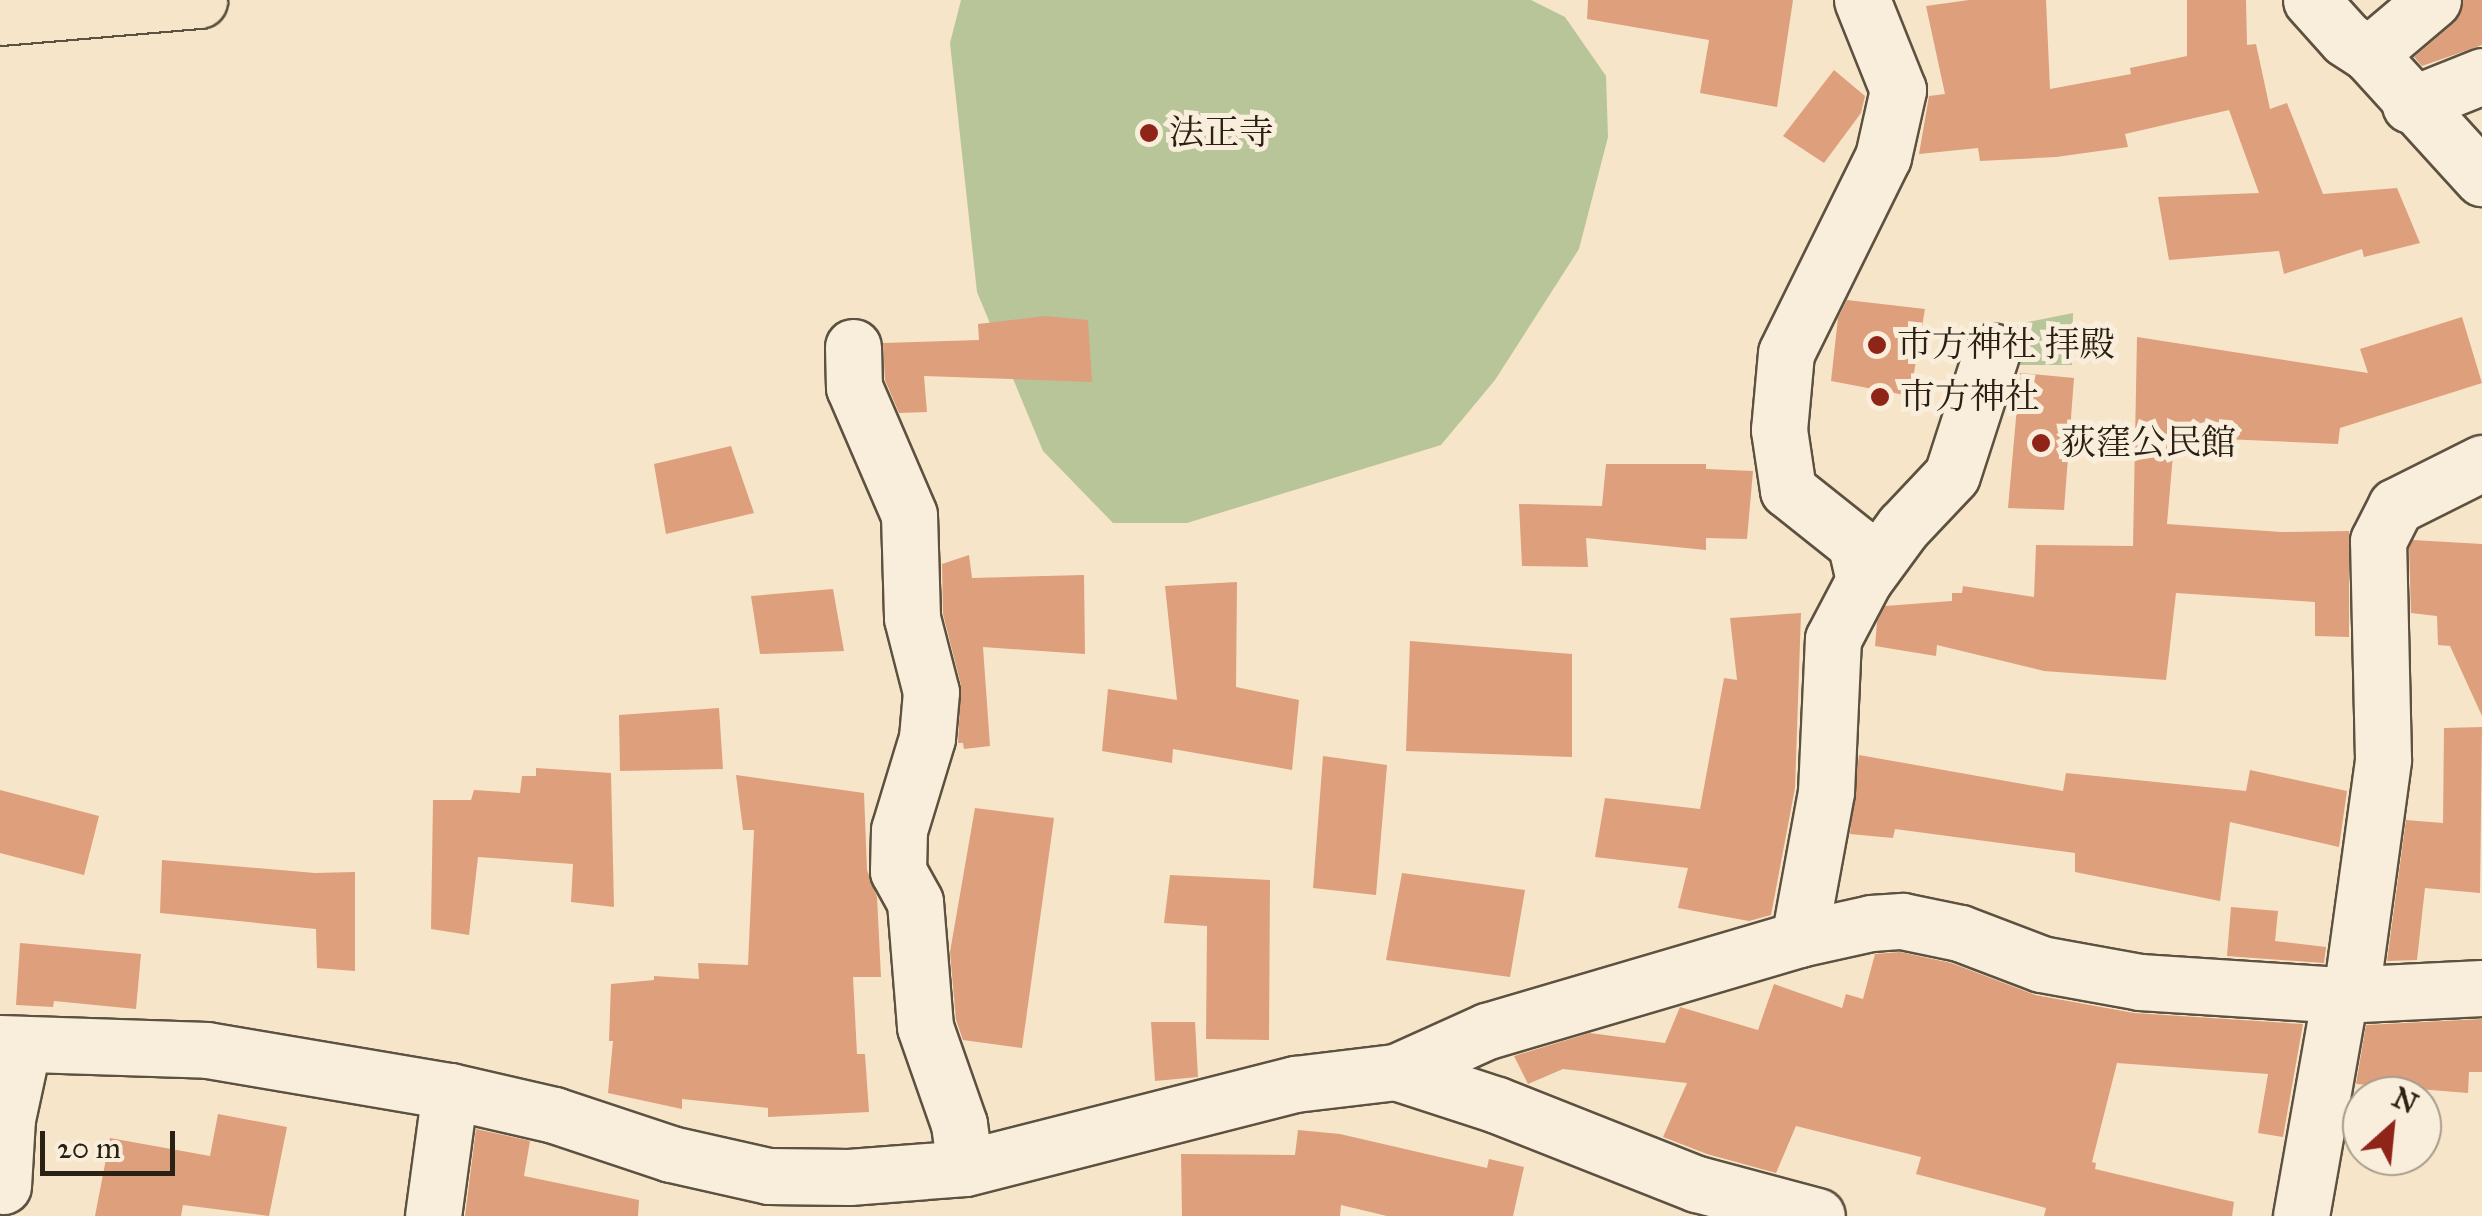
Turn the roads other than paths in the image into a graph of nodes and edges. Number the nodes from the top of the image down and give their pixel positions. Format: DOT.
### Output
graph roads {
  1 [pos="198,0"];
  2 [pos="1862,0"];
  3 [pos="2311,0"];
  4 [pos="2433,0"];
  5 [pos="0,17"];
  6 [pos="2368,54"];
  7 [pos="2482,76"];
  8 [pos="2410,104"];
  9 [pos="2482,178"];
  10 [pos="853,346"];
  11 [pos="1992,350"];
  12 [pos="2482,464"];
  13 [pos="1864,580"];
  14 [pos="1799,940"];
  15 [pos="2482,988"];
  16 [pos="2345,994"];
  17 [pos="11,1044"];
  18 [pos="1396,1072"];
  19 [pos="450,1091"];
  20 [pos="966,1168"];
  21 [pos="2,1186"];
  22 [pos="768,1196"];
  23 [pos="1692,1200"];
  24 [pos="433,1216"];
  25 [pos="1818,1216"];
  26 [pos="2301,1216"];
  1 -- 5 [label="highway"];
  2 -- 13 [label="street"];
  3 -- 6 [label="street"];
  4 -- 6 [label="street"];
  6 -- 8 [label="street"];
  7 -- 8 [label="street"];
  8 -- 9 [label="street"];
  10 -- 20 [label="street"];
  11 -- 13 [label="street"];
  12 -- 16 [label="street"];
  13 -- 14 [label="street"];
  14 -- 16 [label="street"];
  14 -- 18 [label="street"];
  15 -- 16 [label="street"];
  16 -- 26 [label="street"];
  17 -- 19 [label="street"];
  17 -- 21 [label="street"];
  18 -- 20 [label="street"];
  18 -- 23 [label="street"];
  19 -- 22 [label="street"];
  19 -- 24 [label="street"];
  20 -- 22 [label="street"];
  23 -- 25 [label="street"];
}
